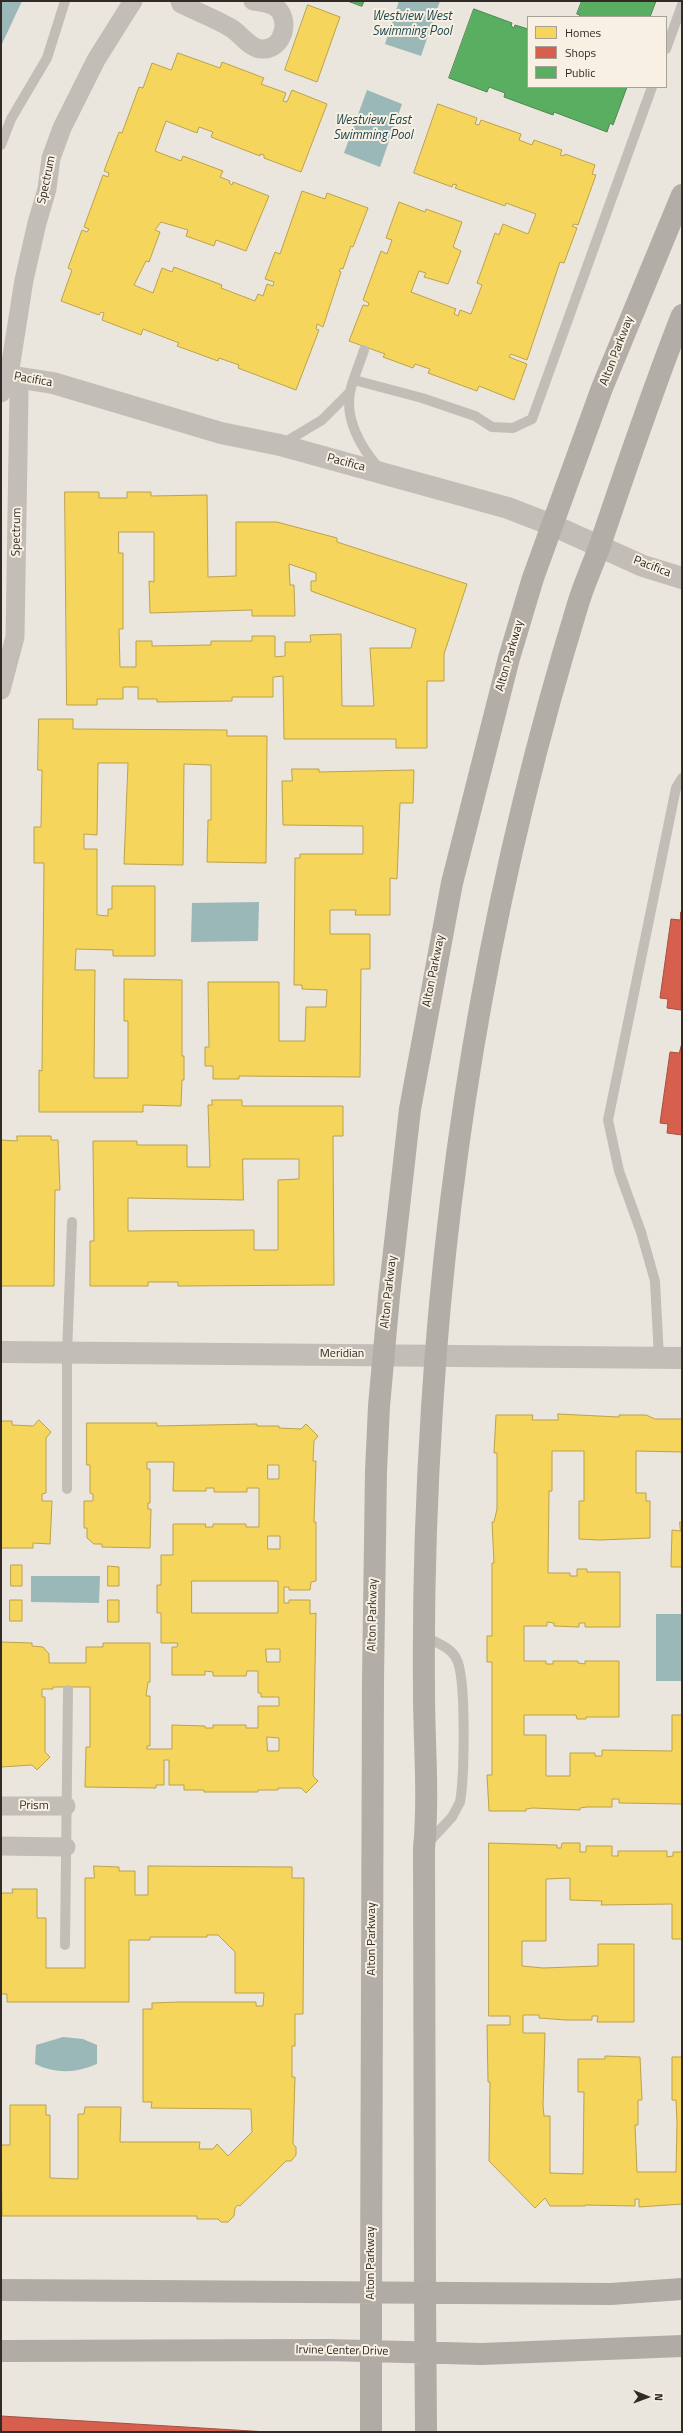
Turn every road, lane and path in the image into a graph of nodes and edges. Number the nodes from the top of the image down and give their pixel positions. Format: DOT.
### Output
graph roads {
  1 [pos="65,1"];
  2 [pos="133,1"];
  3 [pos="180,1"];
  4 [pos="253,1"];
  5 [pos="682,6"];
  6 [pos="667,46"];
  7 [pos="652,88"];
  8 [pos="1,145"];
  9 [pos="682,195"];
  10 [pos="682,315"];
  11 [pos="364,350"];
  12 [pos="354,380"];
  13 [pos="4,381"];
  14 [pos="350,392"];
  15 [pos="280,445"];
  16 [pos="382,473"];
  17 [pos="552,525"];
  18 [pos="599,547"];
  19 [pos="682,578"];
  20 [pos="1,690"];
  21 [pos="682,778"];
  22 [pos="72,1222"];
  23 [pos="1,1352"];
  24 [pos="67,1353"];
  25 [pos="383,1354"];
  26 [pos="436,1355"];
  27 [pos="659,1358"];
  28 [pos="682,1358"];
  29 [pos="66,1489"];
  30 [pos="424,1636"];
  31 [pos="68,1690"];
  32 [pos="1,1806"];
  33 [pos="66,1806"];
  34 [pos="1,1846"];
  35 [pos="66,1847"];
  36 [pos="424,1848"];
  37 [pos="65,1945"];
  38 [pos="682,2289"];
  39 [pos="1,2290"];
  40 [pos="371,2292"];
  41 [pos="425,2292"];
  42 [pos="682,2346"];
  43 [pos="1,2351"];
  44 [pos="370,2352"];
  45 [pos="426,2353"];
  46 [pos="371,2432"];
  47 [pos="426,2432"];
  1 -- 8 [label="lane"];
  2 -- 13 [label="street, Spectrum"];
  3 -- 4 [label="street"];
  5 -- 6 [label="lane"];
  7 -- 12 [label="lane"];
  9 -- 17 [label="main road, Alton Parkway"];
  10 -- 18 [label="main road"];
  11 -- 12 [label="lane"];
  12 -- 14 [label="lane"];
  13 -- 15 [label="street, Pacifica"];
  13 -- 20 [label="street, Spectrum"];
  14 -- 15 [label="lane"];
  14 -- 16 [label="lane"];
  15 -- 16 [label="street, Pacifica"];
  16 -- 17 [label="street, Pacifica"];
  17 -- 18 [label="street, Pacifica"];
  17 -- 25 [label="main road, Alton Parkway"];
  18 -- 19 [label="street, Pacifica"];
  18 -- 26 [label="main road"];
  21 -- 27 [label="lane"];
  22 -- 24 [label="lane"];
  23 -- 24 [label="street, Meridian"];
  24 -- 25 [label="street, Meridian"];
  24 -- 29 [label="lane"];
  25 -- 26 [label="street, Meridian"];
  25 -- 40 [label="main road, Alton Parkway"];
  26 -- 27 [label="street, Meridian"];
  26 -- 30 [label="main road"];
  27 -- 28 [label="street, Meridian"];
  30 -- 36 [label="main road"];
  30 -- 36 [label="lane"];
  31 -- 33 [label="lane"];
  32 -- 33 [label="street, Prism"];
  33 -- 35 [label="lane"];
  34 -- 35 [label="street"];
  35 -- 37 [label="lane"];
  36 -- 41 [label="main road"];
  38 -- 41 [label="main road"];
  39 -- 40 [label="main road"];
  40 -- 41 [label="main road"];
  40 -- 44 [label="main road, Alton Parkway"];
  41 -- 45 [label="main road"];
  42 -- 45 [label="main road, Irvine Center Drive"];
  43 -- 44 [label="main road, Irvine Center Drive"];
  44 -- 45 [label="main road, Irvine Center Drive"];
  44 -- 46 [label="main road, Alton Parkway"];
  45 -- 47 [label="main road"];
}
